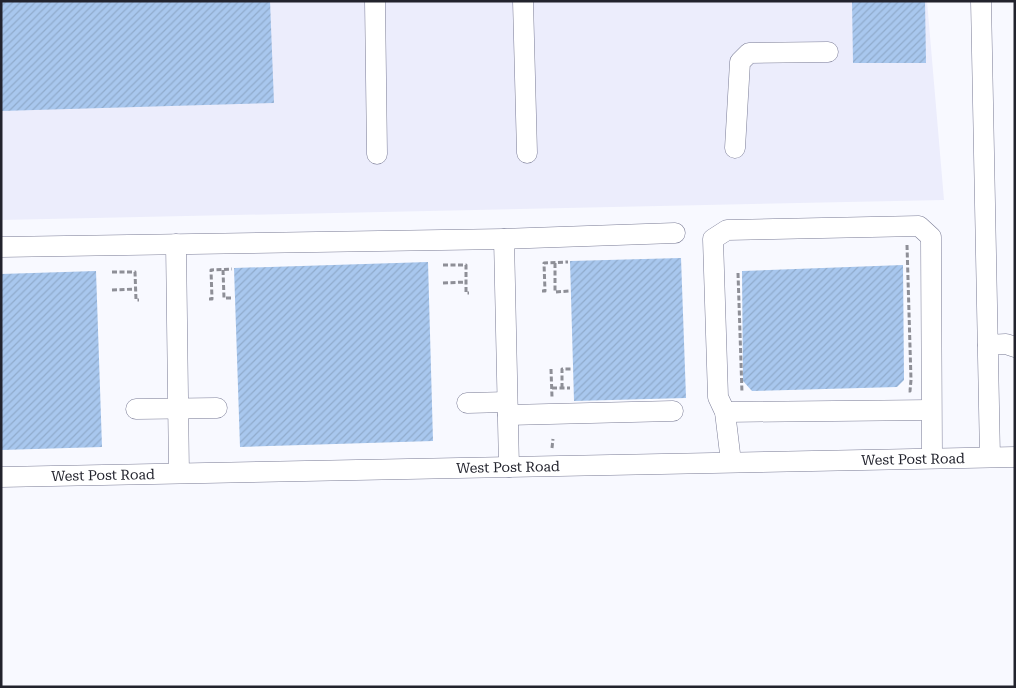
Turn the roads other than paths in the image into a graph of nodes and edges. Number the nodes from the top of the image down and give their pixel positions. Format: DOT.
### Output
graph roads {
  1 [pos="374,1"];
  2 [pos="523,1"];
  3 [pos="981,1"];
  4 [pos="828,52"];
  5 [pos="734,148"];
  6 [pos="527,153"];
  7 [pos="377,154"];
  8 [pos="675,234"];
  9 [pos="504,239"];
  10 [pos="176,244"];
  11 [pos="1,247"];
  12 [pos="988,345"];
  13 [pos="1015,347"];
  14 [pos="467,403"];
  15 [pos="217,408"];
  16 [pos="508,408"];
  17 [pos="136,409"];
  18 [pos="178,409"];
  19 [pos="931,410"];
  20 [pos="673,411"];
  21 [pos="725,412"];
  22 [pos="990,457"];
  23 [pos="1015,457"];
  24 [pos="932,458"];
  25 [pos="731,462"];
  26 [pos="509,467"];
  27 [pos="179,473"];
  28 [pos="1,477"];
  1 -- 7 [label="street"];
  2 -- 6 [label="street"];
  3 -- 12 [label="street"];
  4 -- 5 [label="street"];
  8 -- 9 [label="street"];
  9 -- 10 [label="street"];
  9 -- 16 [label="street"];
  10 -- 11 [label="street"];
  10 -- 18 [label="street"];
  12 -- 13 [label="street"];
  12 -- 22 [label="street"];
  14 -- 16 [label="street"];
  15 -- 18 [label="street"];
  16 -- 20 [label="street"];
  16 -- 26 [label="street"];
  17 -- 18 [label="street"];
  18 -- 27 [label="street"];
  19 -- 21 [label="street"];
  19 -- 21 [label="street"];
  19 -- 24 [label="street"];
  21 -- 25 [label="street"];
  22 -- 23 [label="street, West Post Road"];
  22 -- 24 [label="street, West Post Road"];
  24 -- 25 [label="street, West Post Road"];
  25 -- 26 [label="street, West Post Road"];
  26 -- 27 [label="street, West Post Road"];
  27 -- 28 [label="street, West Post Road"];
}
